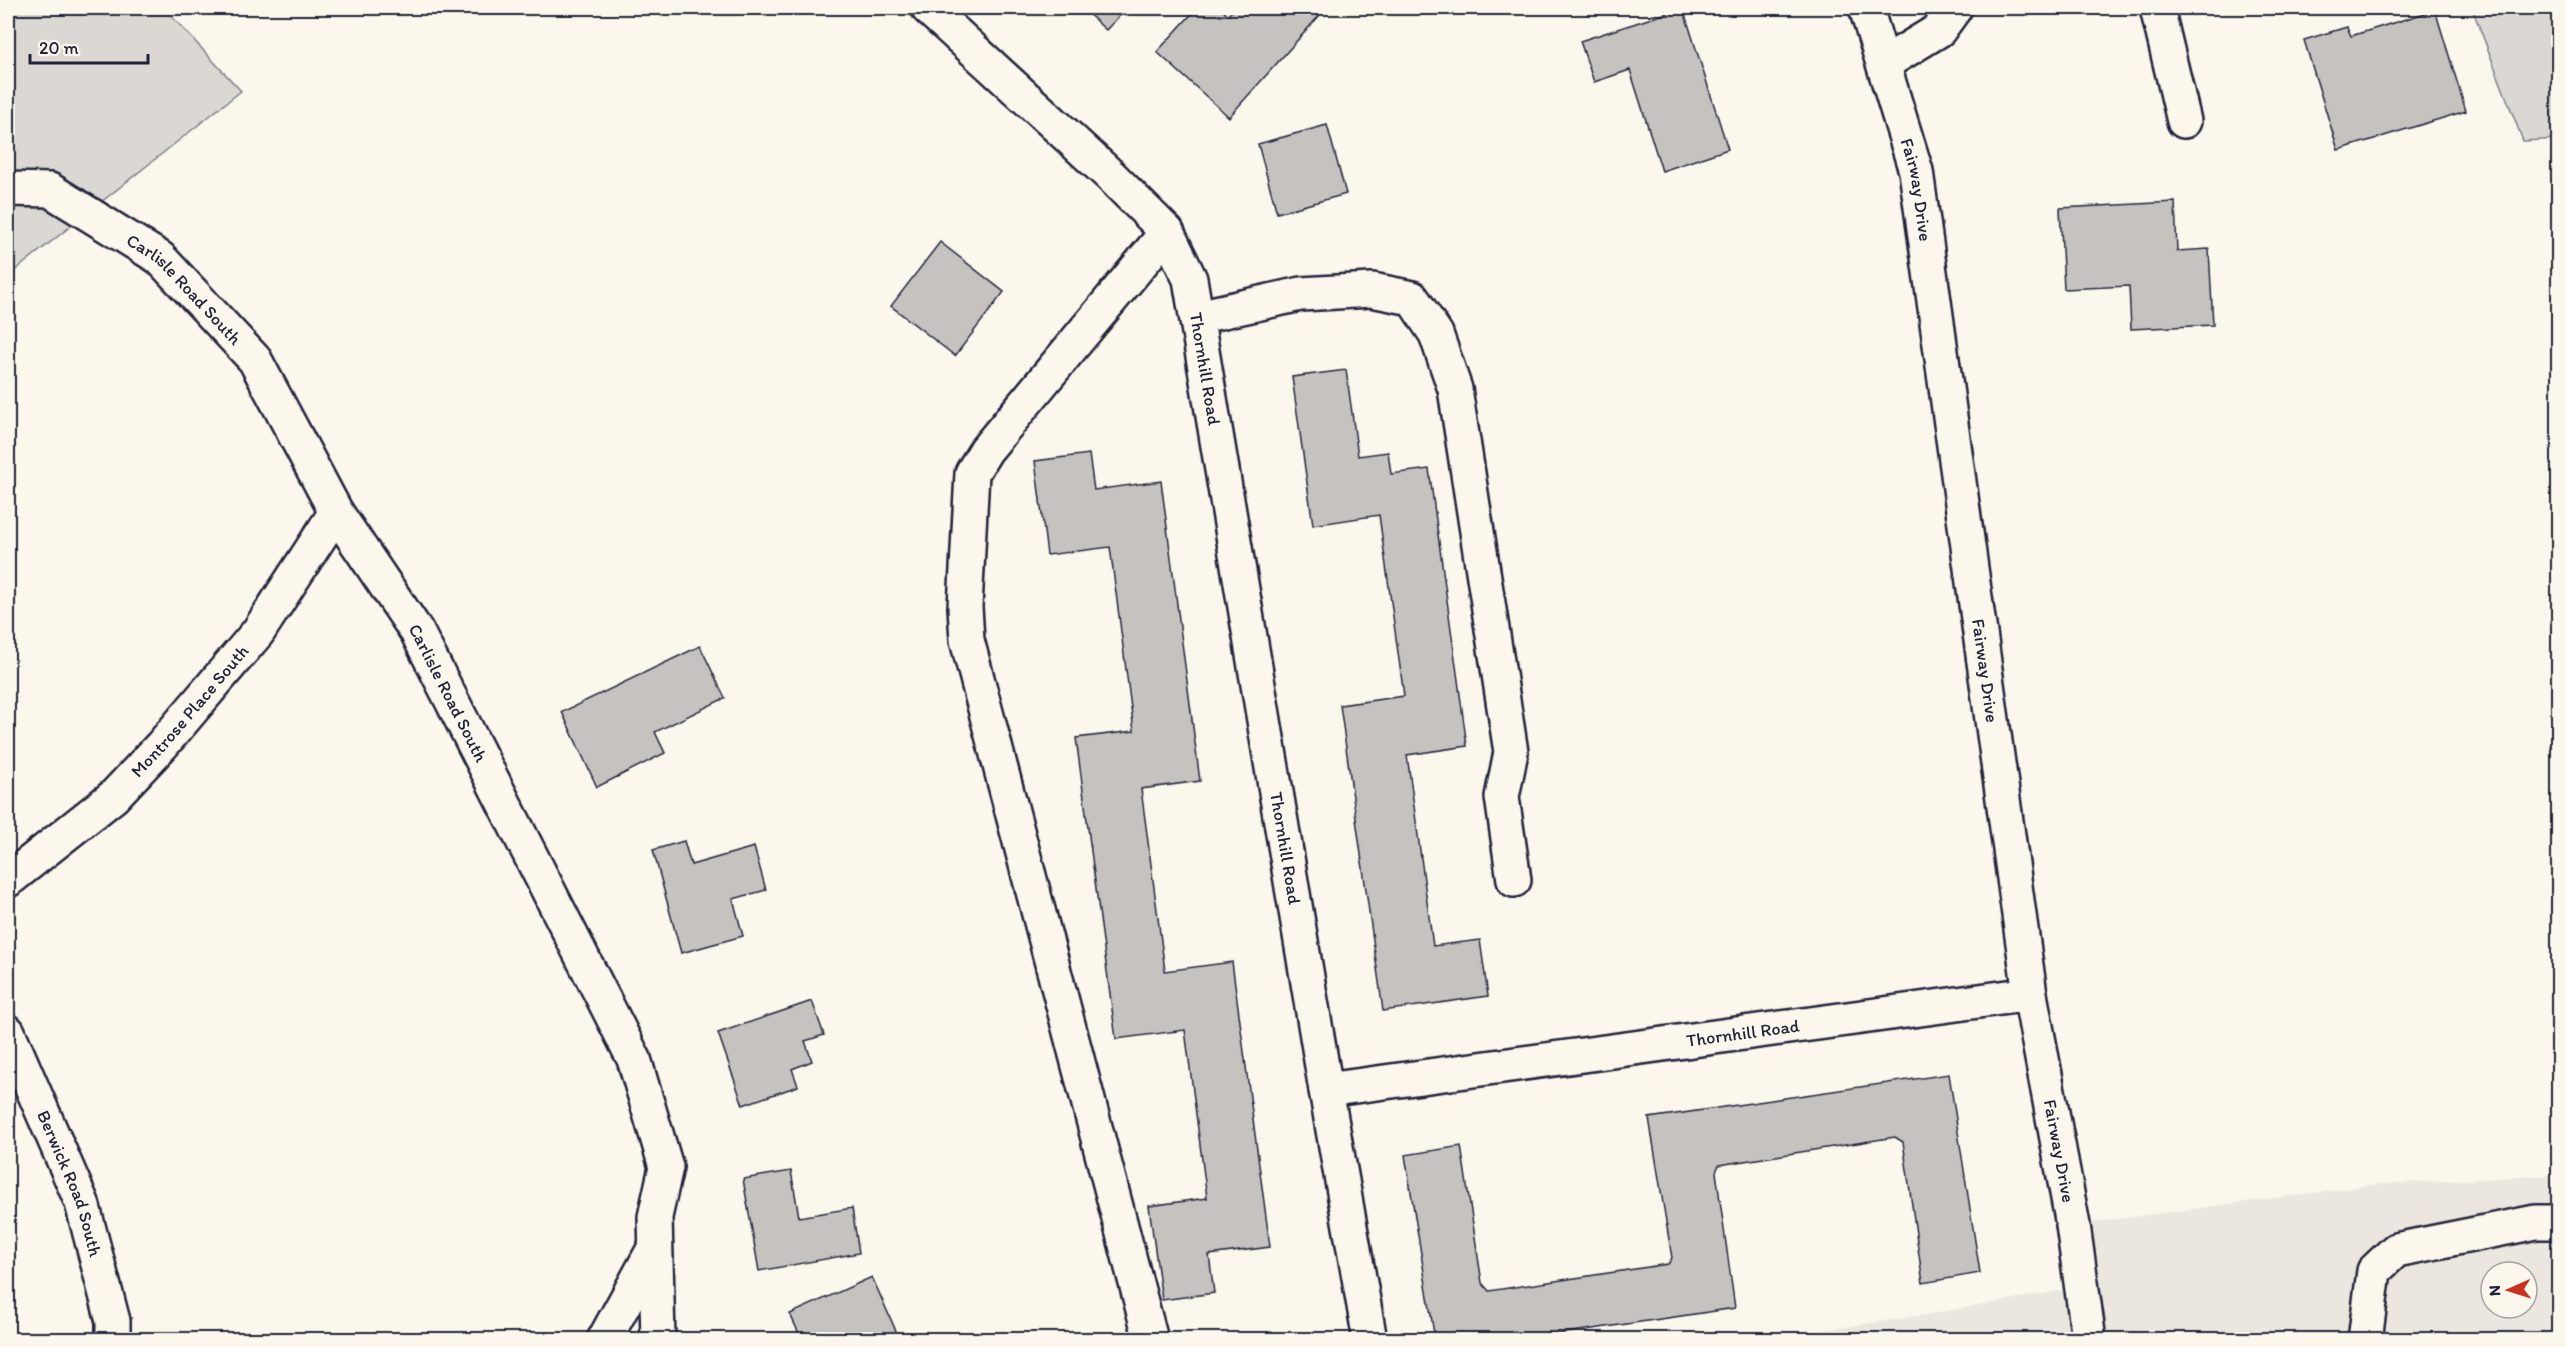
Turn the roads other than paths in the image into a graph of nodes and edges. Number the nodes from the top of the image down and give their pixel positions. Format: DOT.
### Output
graph roads {
  1 [pos="928,8"];
  2 [pos="1866,8"];
  3 [pos="1955,8"];
  4 [pos="2157,8"];
  5 [pos="1885,63"];
  6 [pos="2184,121"];
  7 [pos="8,189"];
  8 [pos="1167,232"];
  9 [pos="1197,317"];
  10 [pos="336,512"];
  11 [pos="8,880"];
  12 [pos="1515,880"];
  13 [pos="2030,994"];
  14 [pos="8,1032"];
  15 [pos="1326,1090"];
  16 [pos="2559,1222"];
  17 [pos="655,1246"];
  18 [pos="113,1340"];
  19 [pos="604,1340"];
  20 [pos="658,1340"];
  21 [pos="1151,1340"];
  22 [pos="1370,1340"];
  23 [pos="2089,1340"];
  24 [pos="2365,1340"];
  1 -- 8 [label="street, Thornhill Road"];
  2 -- 5 [label="street, Fairway Drive"];
  3 -- 5 [label="street"];
  4 -- 6 [label="street"];
  5 -- 13 [label="street, Fairway Drive"];
  7 -- 10 [label="street, Carlisle Road South"];
  8 -- 9 [label="street, Thornhill Road"];
  8 -- 21 [label="street"];
  9 -- 12 [label="street"];
  9 -- 15 [label="street, Thornhill Road"];
  10 -- 11 [label="street, Montrose Place South"];
  10 -- 17 [label="street, Carlisle Road South"];
  13 -- 15 [label="street, Thornhill Road"];
  13 -- 23 [label="street, Fairway Drive"];
  14 -- 18 [label="street, Berwick Road South"];
  15 -- 22 [label="street"];
  16 -- 24 [label="street"];
  17 -- 19 [label="street"];
  17 -- 20 [label="street, Carlisle Road South"];
}
